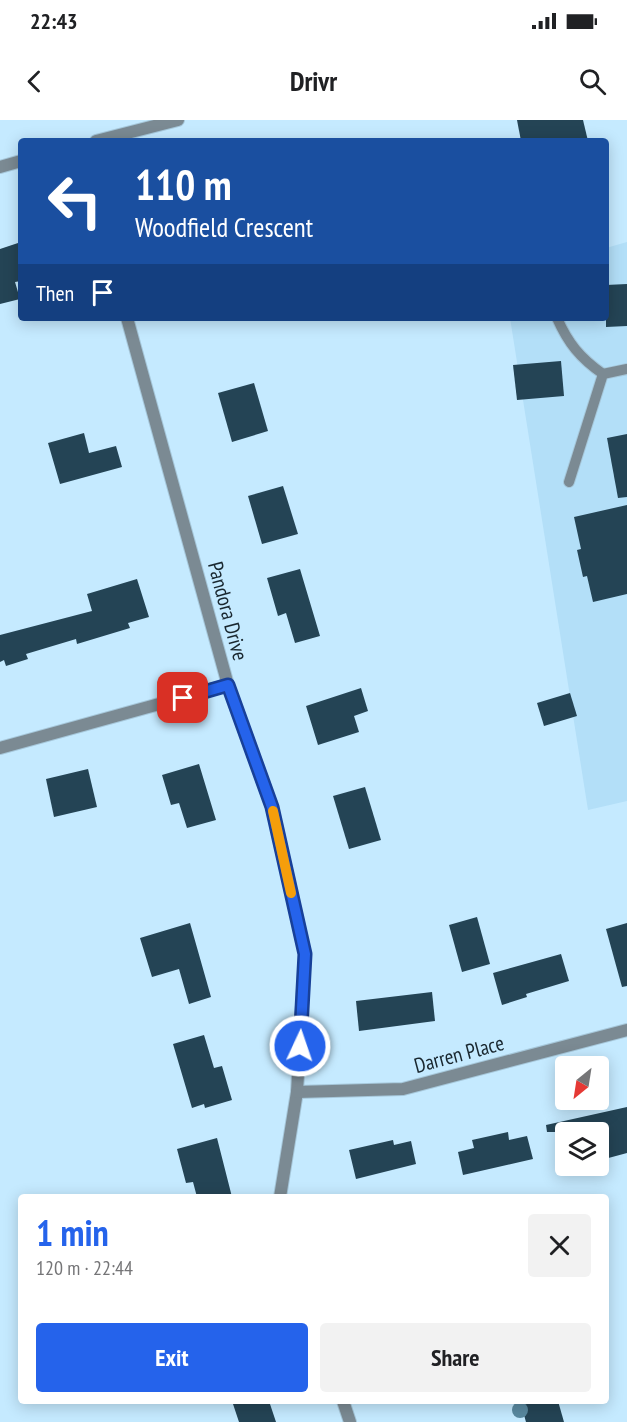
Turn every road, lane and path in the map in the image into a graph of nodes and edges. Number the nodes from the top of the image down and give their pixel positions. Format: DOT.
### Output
graph roads {
  1 [pos="178,120"];
  2 [pos="108,138"];
  3 [pos="18,162"];
  4 [pos="0,167"];
  5 [pos="128,321"];
  6 [pos="558,321"];
  7 [pos="627,369"];
  8 [pos="603,374"];
  9 [pos="569,482"];
  10 [pos="228,685"];
  11 [pos="0,748"];
  12 [pos="627,1030"];
  13 [pos="297,1092"];
  14 [pos="280,1194"];
  15 [pos="344,1404"];
  16 [pos="350,1422"];
  1 -- 2 [label="street"];
  3 -- 4 [label="street"];
  5 -- 10 [label="street, Pandora Drive"];
  6 -- 8 [label="lane"];
  7 -- 8 [label="lane"];
  8 -- 9 [label="lane"];
  10 -- 11 [label="street"];
  10 -- 13 [label="street, Pandora Drive"];
  12 -- 13 [label="street, Darren Place"];
  13 -- 14 [label="street, Pandora Drive"];
  15 -- 16 [label="street"];
}
